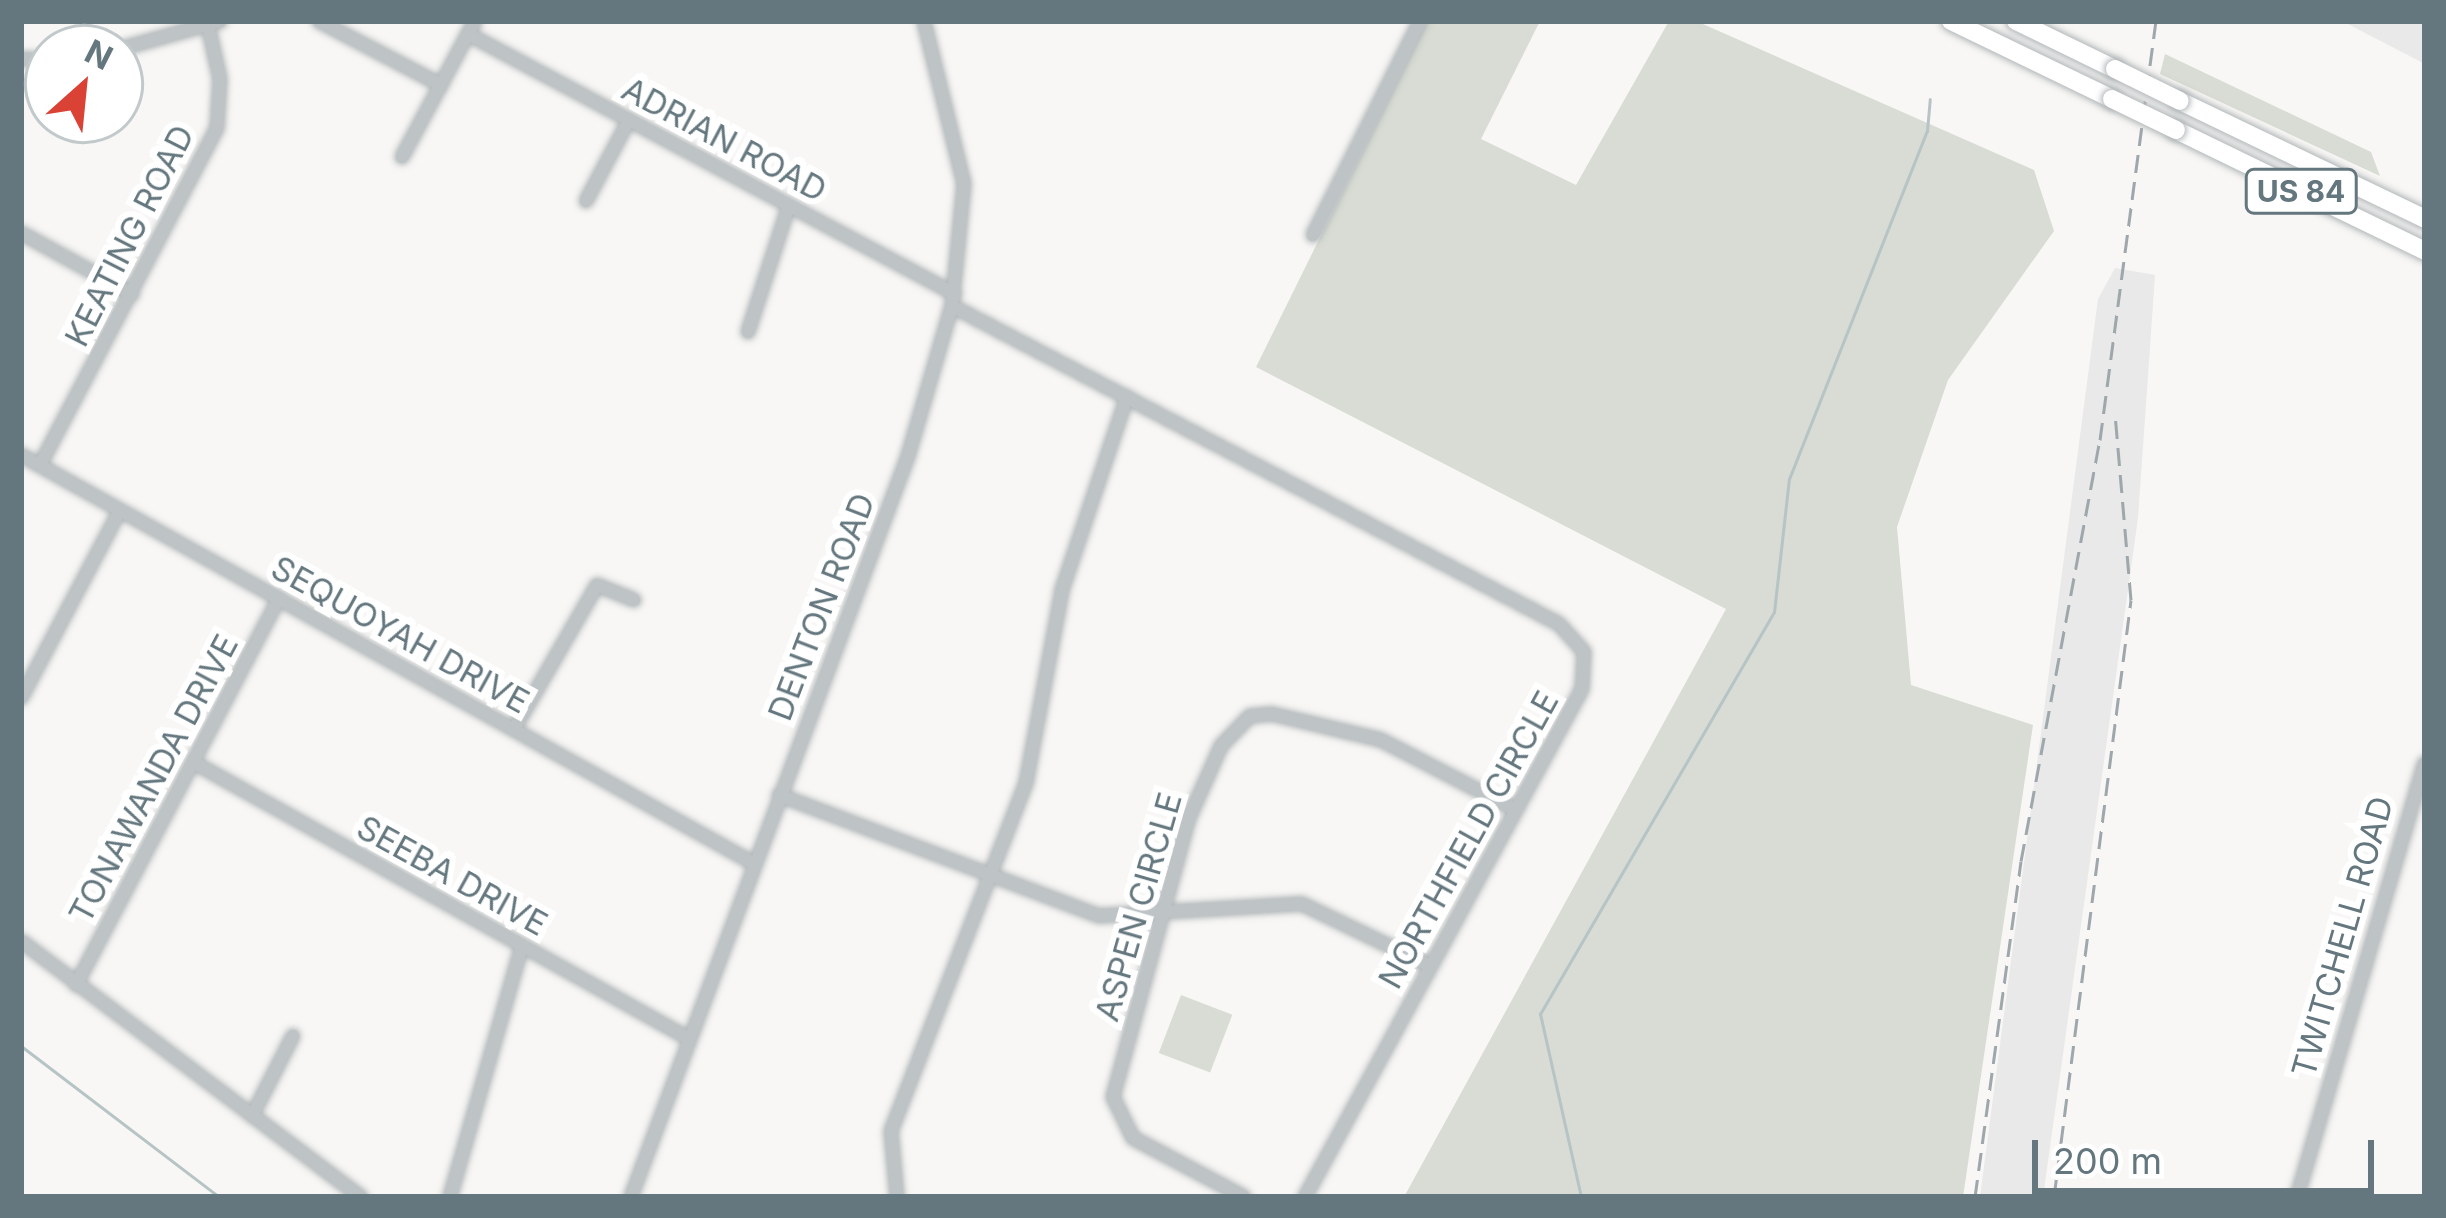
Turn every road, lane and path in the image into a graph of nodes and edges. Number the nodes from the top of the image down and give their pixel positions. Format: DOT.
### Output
graph roads {
  1 [pos="320,21"];
  2 [pos="924,21"];
  3 [pos="1420,21"];
  4 [pos="1951,21"];
  5 [pos="2016,21"];
  6 [pos="211,22"];
  7 [pos="471,27"];
  8 [pos="144,42"];
  9 [pos="441,85"];
  10 [pos="629,120"];
  11 [pos="402,158"];
  12 [pos="586,201"];
  13 [pos="789,205"];
  14 [pos="2425,219"];
  15 [pos="21,233"];
  16 [pos="1313,235"];
  17 [pos="2425,251"];
  18 [pos="132,294"];
  19 [pos="954,300"];
  20 [pos="748,332"];
  21 [pos="1127,397"];
  22 [pos="21,454"];
  23 [pos="40,465"];
  24 [pos="120,510"];
  25 [pos="279,598"];
  26 [pos="634,600"];
  27 [pos="21,698"];
  28 [pos="514,729"];
  29 [pos="193,762"];
  30 [pos="2425,763"];
  31 [pos="779,795"];
  32 [pos="1516,810"];
  33 [pos="753,863"];
  34 [pos="991,877"];
  35 [pos="1165,915"];
  36 [pos="21,941"];
  37 [pos="522,946"];
  38 [pos="1431,966"];
  39 [pos="76,985"];
  40 [pos="293,1036"];
  41 [pos="686,1037"];
  42 [pos="252,1116"];
  43 [pos="361,1197"];
  44 [pos="450,1197"];
  45 [pos="631,1197"];
  46 [pos="897,1197"];
  47 [pos="1244,1197"];
  48 [pos="1305,1197"];
  49 [pos="2296,1197"];
  1 -- 9 [label="street"];
  2 -- 19 [label="street, DENTON ROAD"];
  3 -- 16 [label="street"];
  4 -- 17 [label="highway, US 84, bridge"];
  5 -- 14 [label="highway, US 84, bridge"];
  6 -- 8 [label="street"];
  6 -- 18 [label="street, KEATING ROAD"];
  7 -- 9 [label="street"];
  7 -- 10 [label="street, ADRIAN ROAD"];
  9 -- 11 [label="street"];
  10 -- 12 [label="street"];
  10 -- 13 [label="street, ADRIAN ROAD"];
  13 -- 19 [label="street, ADRIAN ROAD"];
  13 -- 20 [label="street"];
  15 -- 18 [label="street"];
  18 -- 23 [label="street, KEATING ROAD"];
  19 -- 21 [label="street, NORTHFIELD CIRCLE"];
  19 -- 31 [label="street, DENTON ROAD"];
  21 -- 32 [label="street, NORTHFIELD CIRCLE"];
  21 -- 34 [label="street"];
  22 -- 23 [label="street, SEQUOYAH DRIVE"];
  23 -- 24 [label="street, SEQUOYAH DRIVE"];
  24 -- 25 [label="street, SEQUOYAH DRIVE"];
  24 -- 27 [label="street"];
  25 -- 28 [label="street, SEQUOYAH DRIVE"];
  25 -- 29 [label="street, TONAWANDA DRIVE"];
  26 -- 28 [label="street"];
  28 -- 33 [label="street, SEQUOYAH DRIVE"];
  29 -- 37 [label="street, SEEBA DRIVE"];
  29 -- 39 [label="street, TONAWANDA DRIVE"];
  30 -- 49 [label="street, TWITCHELL ROAD"];
  31 -- 33 [label="street, DENTON ROAD"];
  31 -- 34 [label="street"];
  32 -- 35 [label="street, ASPEN CIRCLE"];
  32 -- 38 [label="street, NORTHFIELD CIRCLE"];
  33 -- 41 [label="street, DENTON ROAD"];
  34 -- 35 [label="street"];
  34 -- 46 [label="street"];
  35 -- 38 [label="street"];
  35 -- 47 [label="street, ASPEN CIRCLE"];
  36 -- 39 [label="street"];
  37 -- 41 [label="street, SEEBA DRIVE"];
  37 -- 44 [label="street"];
  38 -- 48 [label="street, NORTHFIELD CIRCLE"];
  39 -- 42 [label="street"];
  40 -- 42 [label="street"];
  41 -- 45 [label="street, DENTON ROAD"];
  42 -- 43 [label="street"];
}
